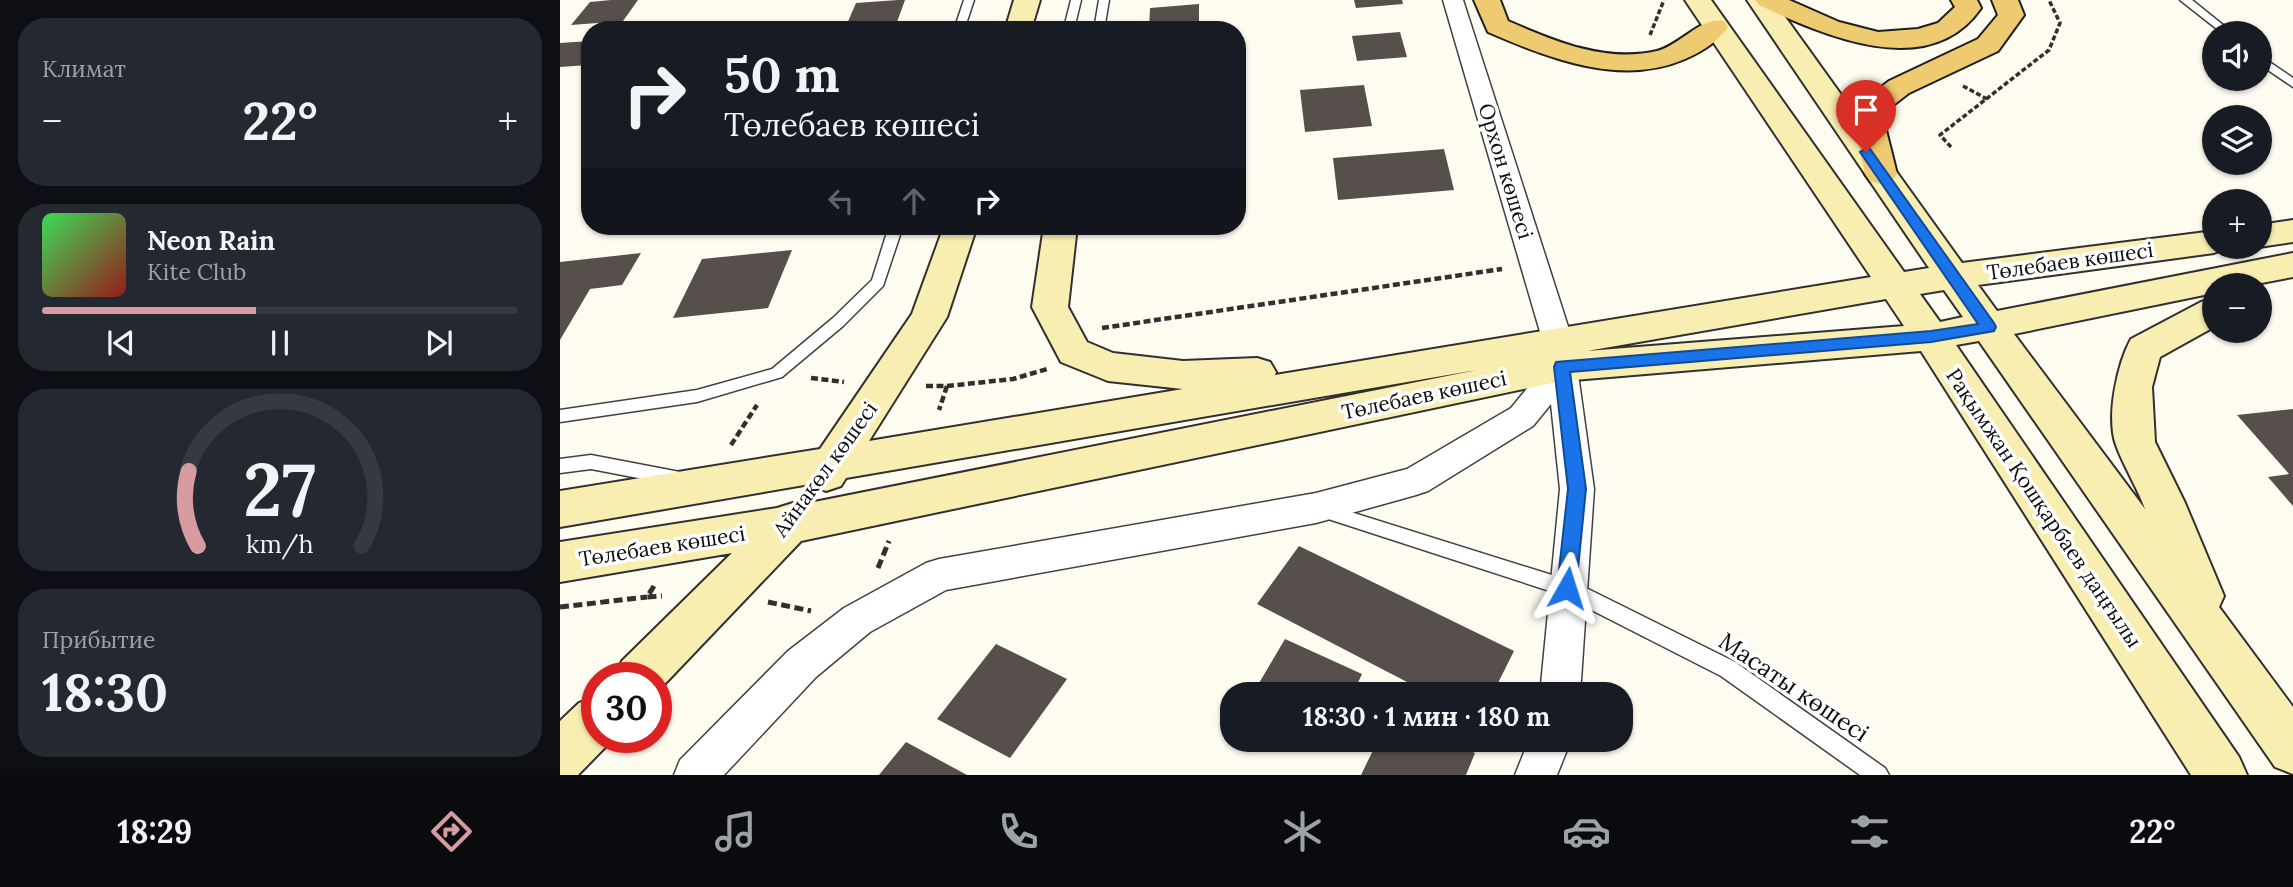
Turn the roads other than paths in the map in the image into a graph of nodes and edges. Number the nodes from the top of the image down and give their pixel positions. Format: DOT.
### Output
graph roads {
  1 [pos="969,0"];
  2 [pos="1027,0"];
  3 [pos="1076,0"];
  4 [pos="1104,0"];
  5 [pos="1453,0"];
  6 [pos="1488,0"];
  7 [pos="1698,0"];
  8 [pos="1760,0"];
  9 [pos="1768,0"];
  10 [pos="1964,0"];
  11 [pos="2005,0"];
  12 [pos="2185,0"];
  13 [pos="962,21"];
  14 [pos="1021,21"];
  15 [pos="1071,21"];
  16 [pos="1100,21"];
  17 [pos="2212,21"];
  18 [pos="1715,27"];
  19 [pos="2272,68"];
  20 [pos="2293,84"];
  21 [pos="1881,174"];
  22 [pos="2293,231"];
  23 [pos="2272,234"];
  24 [pos="892,235"];
  25 [pos="958,235"];
  26 [pos="1060,235"];
  27 [pos="2202,244"];
  28 [pos="2293,266"];
  29 [pos="1953,276"];
  30 [pos="2272,278"];
  31 [pos="1894,286"];
  32 [pos="2202,318"];
  33 [pos="1989,327"];
  34 [pos="1931,337"];
  35 [pos="1560,354"];
  36 [pos="1475,356"];
  37 [pos="560,416"];
  38 [pos="834,463"];
  39 [pos="560,466"];
  40 [pos="706,484"];
  41 [pos="1316,508"];
  42 [pos="560,509"];
  43 [pos="790,525"];
  44 [pos="560,562"];
  45 [pos="1567,588"];
  46 [pos="2222,650"];
  47 [pos="654,662"];
  48 [pos="1561,682"];
  49 [pos="581,736"];
  50 [pos="2293,749"];
  51 [pos="1545,752"];
  52 [pos="560,757"];
  53 [pos="695,775"];
  54 [pos="1536,775"];
  55 [pos="1878,775"];
  56 [pos="2221,775"];
  1 -- 13 [label="lane"];
  2 -- 14 [label="main road"];
  3 -- 15 [label="lane"];
  4 -- 16 [label="lane"];
  5 -- 35 [label="street, Орхон көшесі"];
  6 -- 18 [label="main road"];
  7 -- 18 [label="main road, Рақымжан Қошқарбаев даңғылы"];
  8 -- 21 [label="main road"];
  9 -- 10 [label="main road"];
  11 -- 21 [label="main road"];
  12 -- 17 [label="lane"];
  18 -- 31 [label="main road, Рақымжан Қошқарбаев даңғылы"];
  19 -- 20 [label="lane"];
  21 -- 29 [label="main road"];
  22 -- 23 [label="main road"];
  24 -- 37 [label="lane"];
  25 -- 38 [label="main road, Айнакөл көшесі"];
  26 -- 36 [label="main road"];
  27 -- 29 [label="main road, Төлебаев көшесі"];
  28 -- 30 [label="main road"];
  28 -- 33 [label="main road, Төлебаев көшесі"];
  29 -- 31 [label="main road, Төлебаев көшесі"];
  29 -- 33 [label="main road"];
  31 -- 34 [label="main road, Рақымжан Қошқарбаев даңғылы"];
  31 -- 35 [label="main road, Төлебаев көшесі"];
  32 -- 46 [label="main road"];
  33 -- 34 [label="main road, Төлебаев көшесі"];
  33 -- 46 [label="main road"];
  34 -- 35 [label="main road, Төлебаев көшесі"];
  34 -- 56 [label="main road, Рақымжан Қошқарбаев даңғылы"];
  35 -- 36 [label="main road, Төлебаев көшесі"];
  35 -- 41 [label="street"];
  35 -- 43 [label="main road, Төлебаев көшесі"];
  35 -- 45 [label="street, Орхон көшесі"];
  36 -- 38 [label="main road, Төлебаев көшесі"];
  38 -- 40 [label="main road, Төлебаев көшесі"];
  38 -- 43 [label="main road, Айнакөл көшесі"];
  39 -- 40 [label="lane"];
  40 -- 42 [label="main road, Төлебаев көшесі"];
  41 -- 45 [label="lane, Масаты көшесі"];
  41 -- 53 [label="street"];
  43 -- 44 [label="main road, Төлебаев көшесі"];
  43 -- 47 [label="main road, Айнакөл көшесі"];
  45 -- 48 [label="street, Орхон көшесі"];
  45 -- 55 [label="lane, Масаты көшесі"];
  46 -- 50 [label="main road"];
  49 -- 52 [label="main road"];
  51 -- 54 [label="street"];
}
